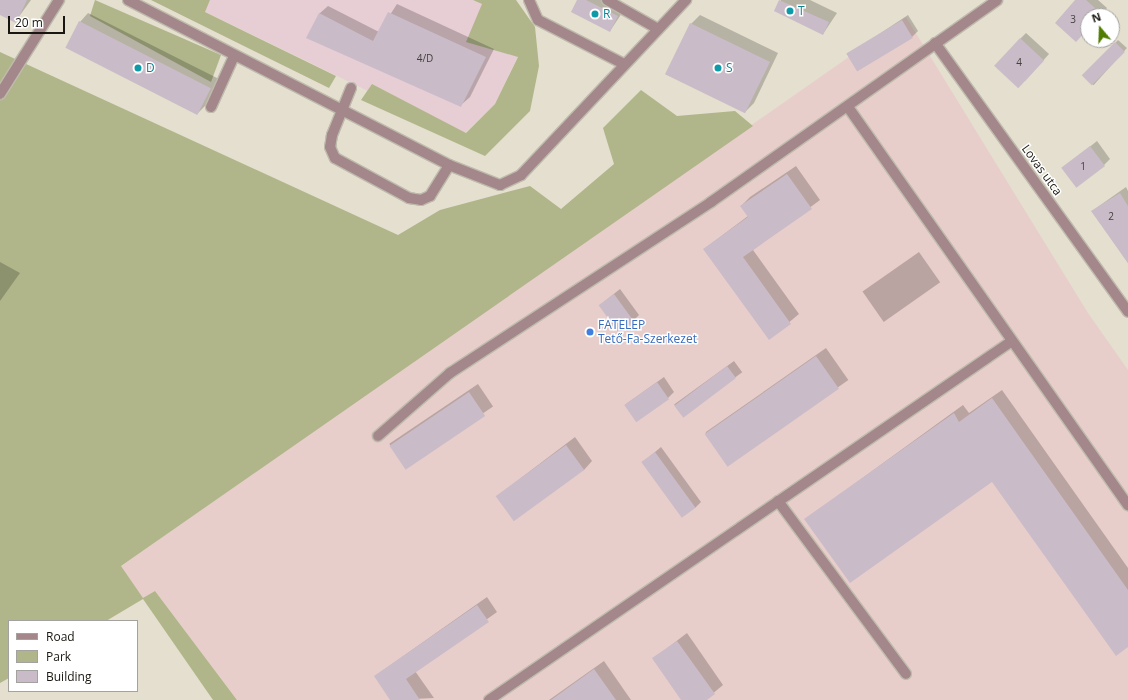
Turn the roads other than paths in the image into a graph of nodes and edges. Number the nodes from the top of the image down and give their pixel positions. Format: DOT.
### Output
graph roads {
  1 [pos="59,0"];
  2 [pos="128,0"];
  3 [pos="529,0"];
  4 [pos="607,0"];
  5 [pos="686,0"];
  6 [pos="997,0"];
  7 [pos="658,29"];
  8 [pos="931,46"];
  9 [pos="234,56"];
  10 [pos="624,64"];
  11 [pos="351,88"];
  12 [pos="0,94"];
  13 [pos="211,107"];
  14 [pos="848,107"];
  15 [pos="341,109"];
  16 [pos="449,165"];
  17 [pos="1128,312"];
  18 [pos="1012,341"];
  19 [pos="378,436"];
  20 [pos="778,501"];
  21 [pos="1128,505"];
  22 [pos="906,674"];
  23 [pos="489,700"];
  1 -- 12 [label="street"];
  2 -- 9 [label="street"];
  3 -- 10 [label="street"];
  4 -- 7 [label="street"];
  5 -- 7 [label="street"];
  6 -- 8 [label="street"];
  7 -- 10 [label="street"];
  8 -- 14 [label="street"];
  8 -- 17 [label="street, Lovas utca"];
  9 -- 13 [label="street"];
  9 -- 15 [label="street"];
  10 -- 16 [label="street"];
  11 -- 15 [label="street"];
  14 -- 18 [label="street"];
  14 -- 19 [label="street"];
  15 -- 16 [label="street"];
  15 -- 16 [label="street"];
  18 -- 20 [label="street"];
  18 -- 21 [label="street"];
  20 -- 22 [label="street"];
  20 -- 23 [label="street"];
}
